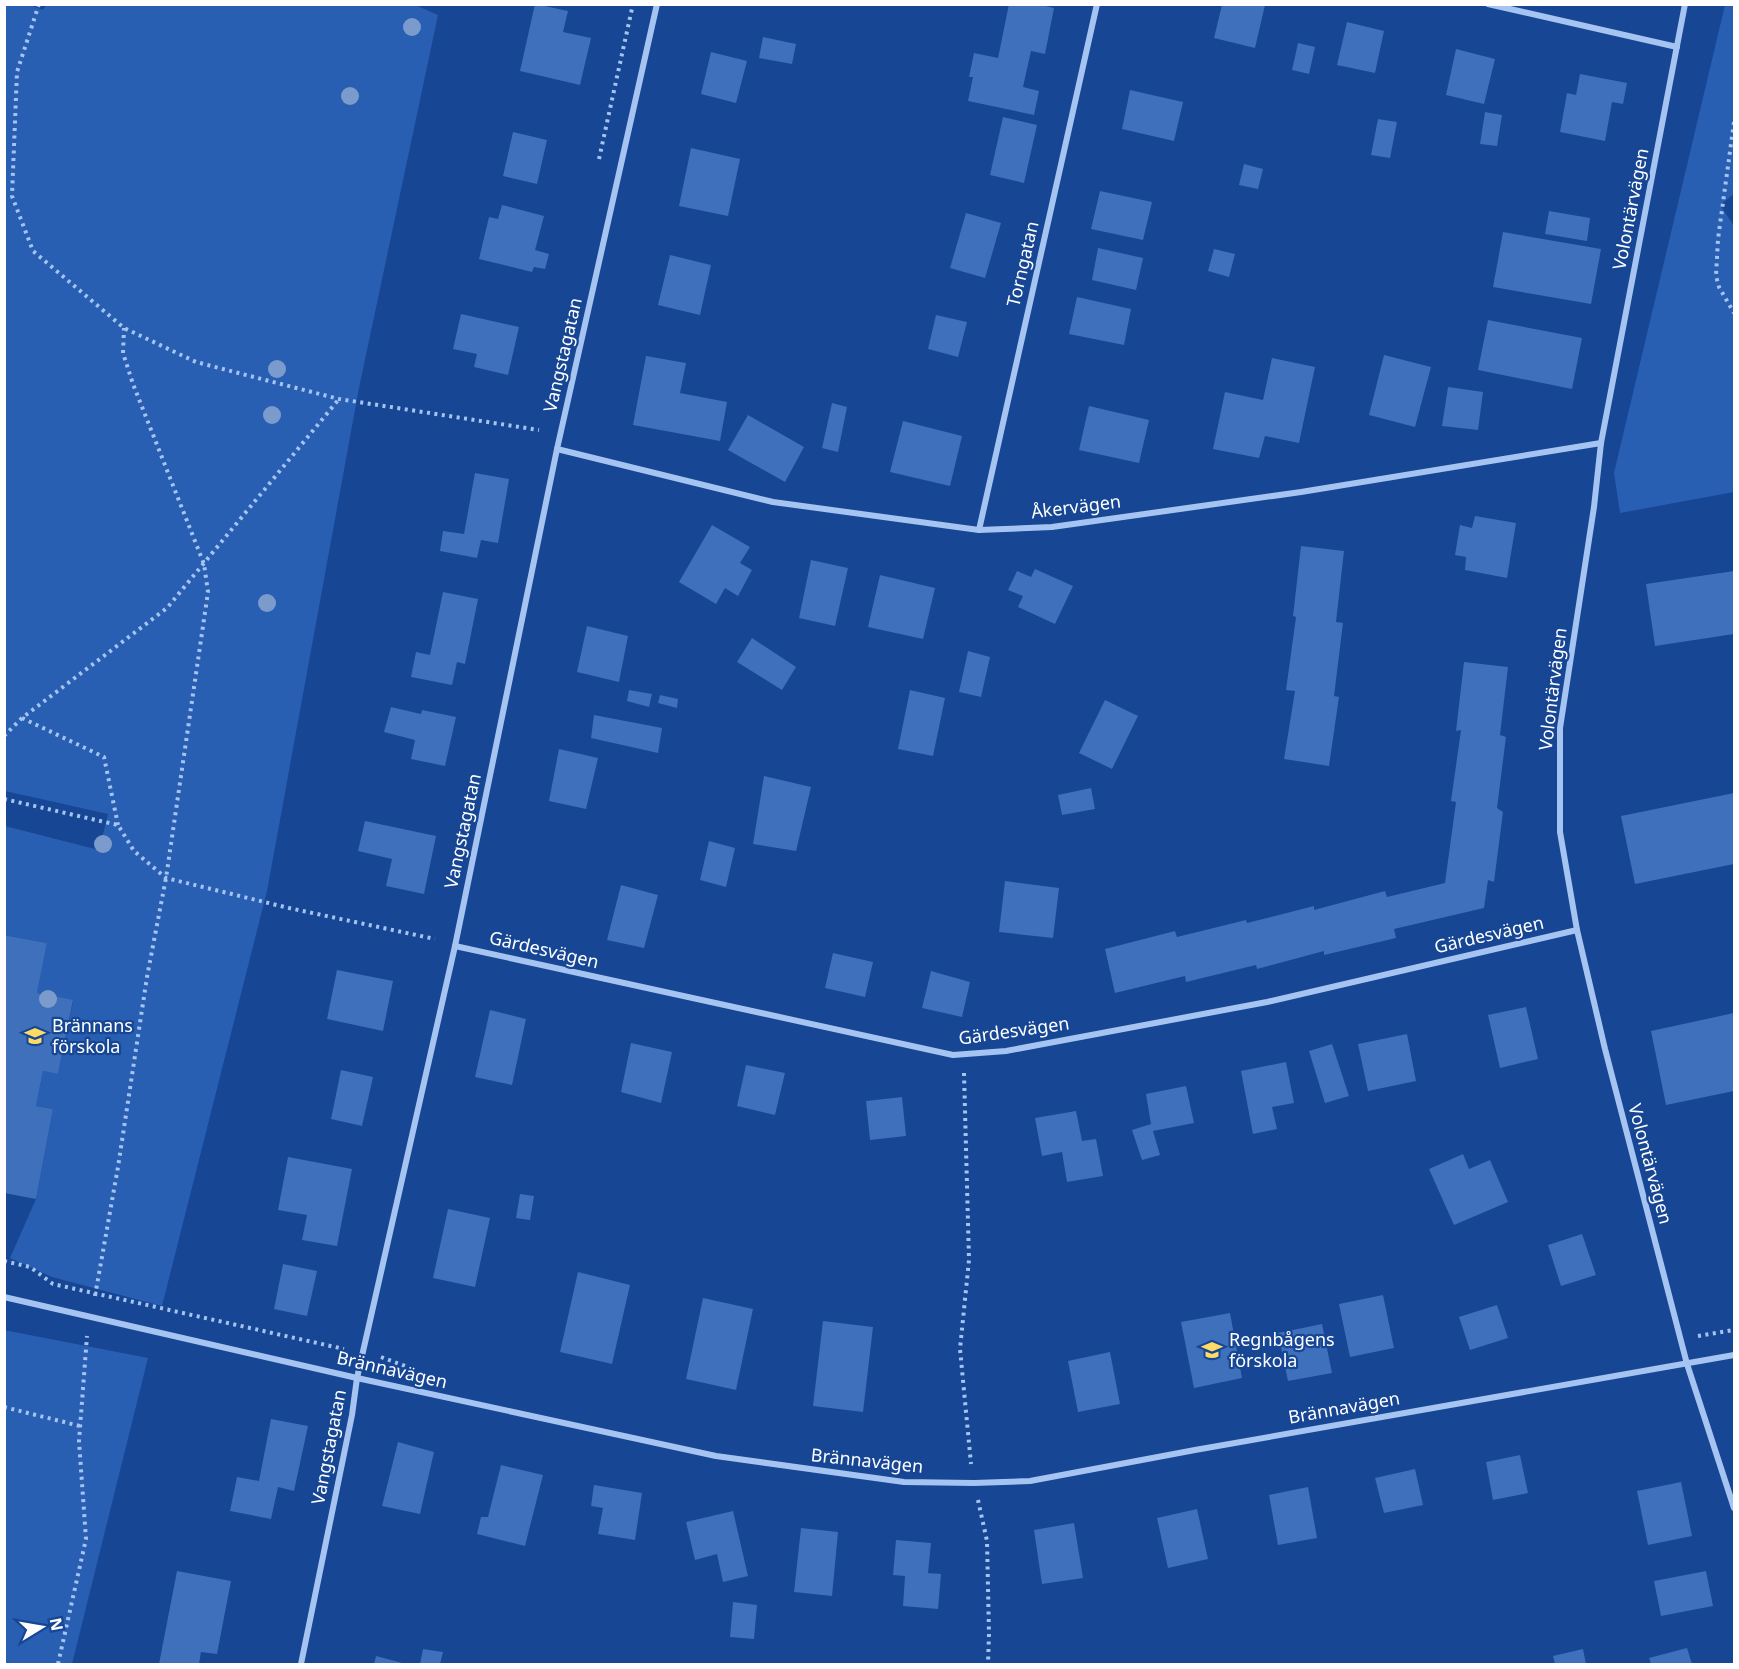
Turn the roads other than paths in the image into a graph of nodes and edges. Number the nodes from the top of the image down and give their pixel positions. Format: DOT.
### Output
graph roads {
  1 [pos="657,4"];
  2 [pos="1096,4"];
  3 [pos="1488,4"];
  4 [pos="1685,4"];
  5 [pos="1677,47"];
  6 [pos="1601,442"];
  7 [pos="557,449"];
  8 [pos="979,530"];
  9 [pos="1577,930"];
  10 [pos="455,945"];
  11 [pos="4,1297"];
  12 [pos="1734,1355"];
  13 [pos="1687,1364"];
  14 [pos="357,1378"];
  15 [pos="1734,1508"];
  16 [pos="301,1665"];
  1 -- 7 [label="street, Vangstagatan"];
  2 -- 8 [label="street, Torngatan"];
  3 -- 5 [label="street"];
  4 -- 5 [label="street, Volontärvägen"];
  5 -- 6 [label="street, Volontärvägen"];
  6 -- 8 [label="street, Åkervägen"];
  6 -- 9 [label="street, Volontärvägen"];
  7 -- 8 [label="street, Åkervägen"];
  7 -- 10 [label="street, Vangstagatan"];
  9 -- 10 [label="street, Gärdesvägen"];
  9 -- 13 [label="street, Volontärvägen"];
  10 -- 14 [label="street, Vangstagatan"];
  11 -- 14 [label="street, Brännavägen"];
  12 -- 13 [label="street, Brännavägen"];
  13 -- 14 [label="street, Brännavägen"];
  13 -- 15 [label="street, Volontärvägen"];
  14 -- 16 [label="street, Vangstagatan"];
}
